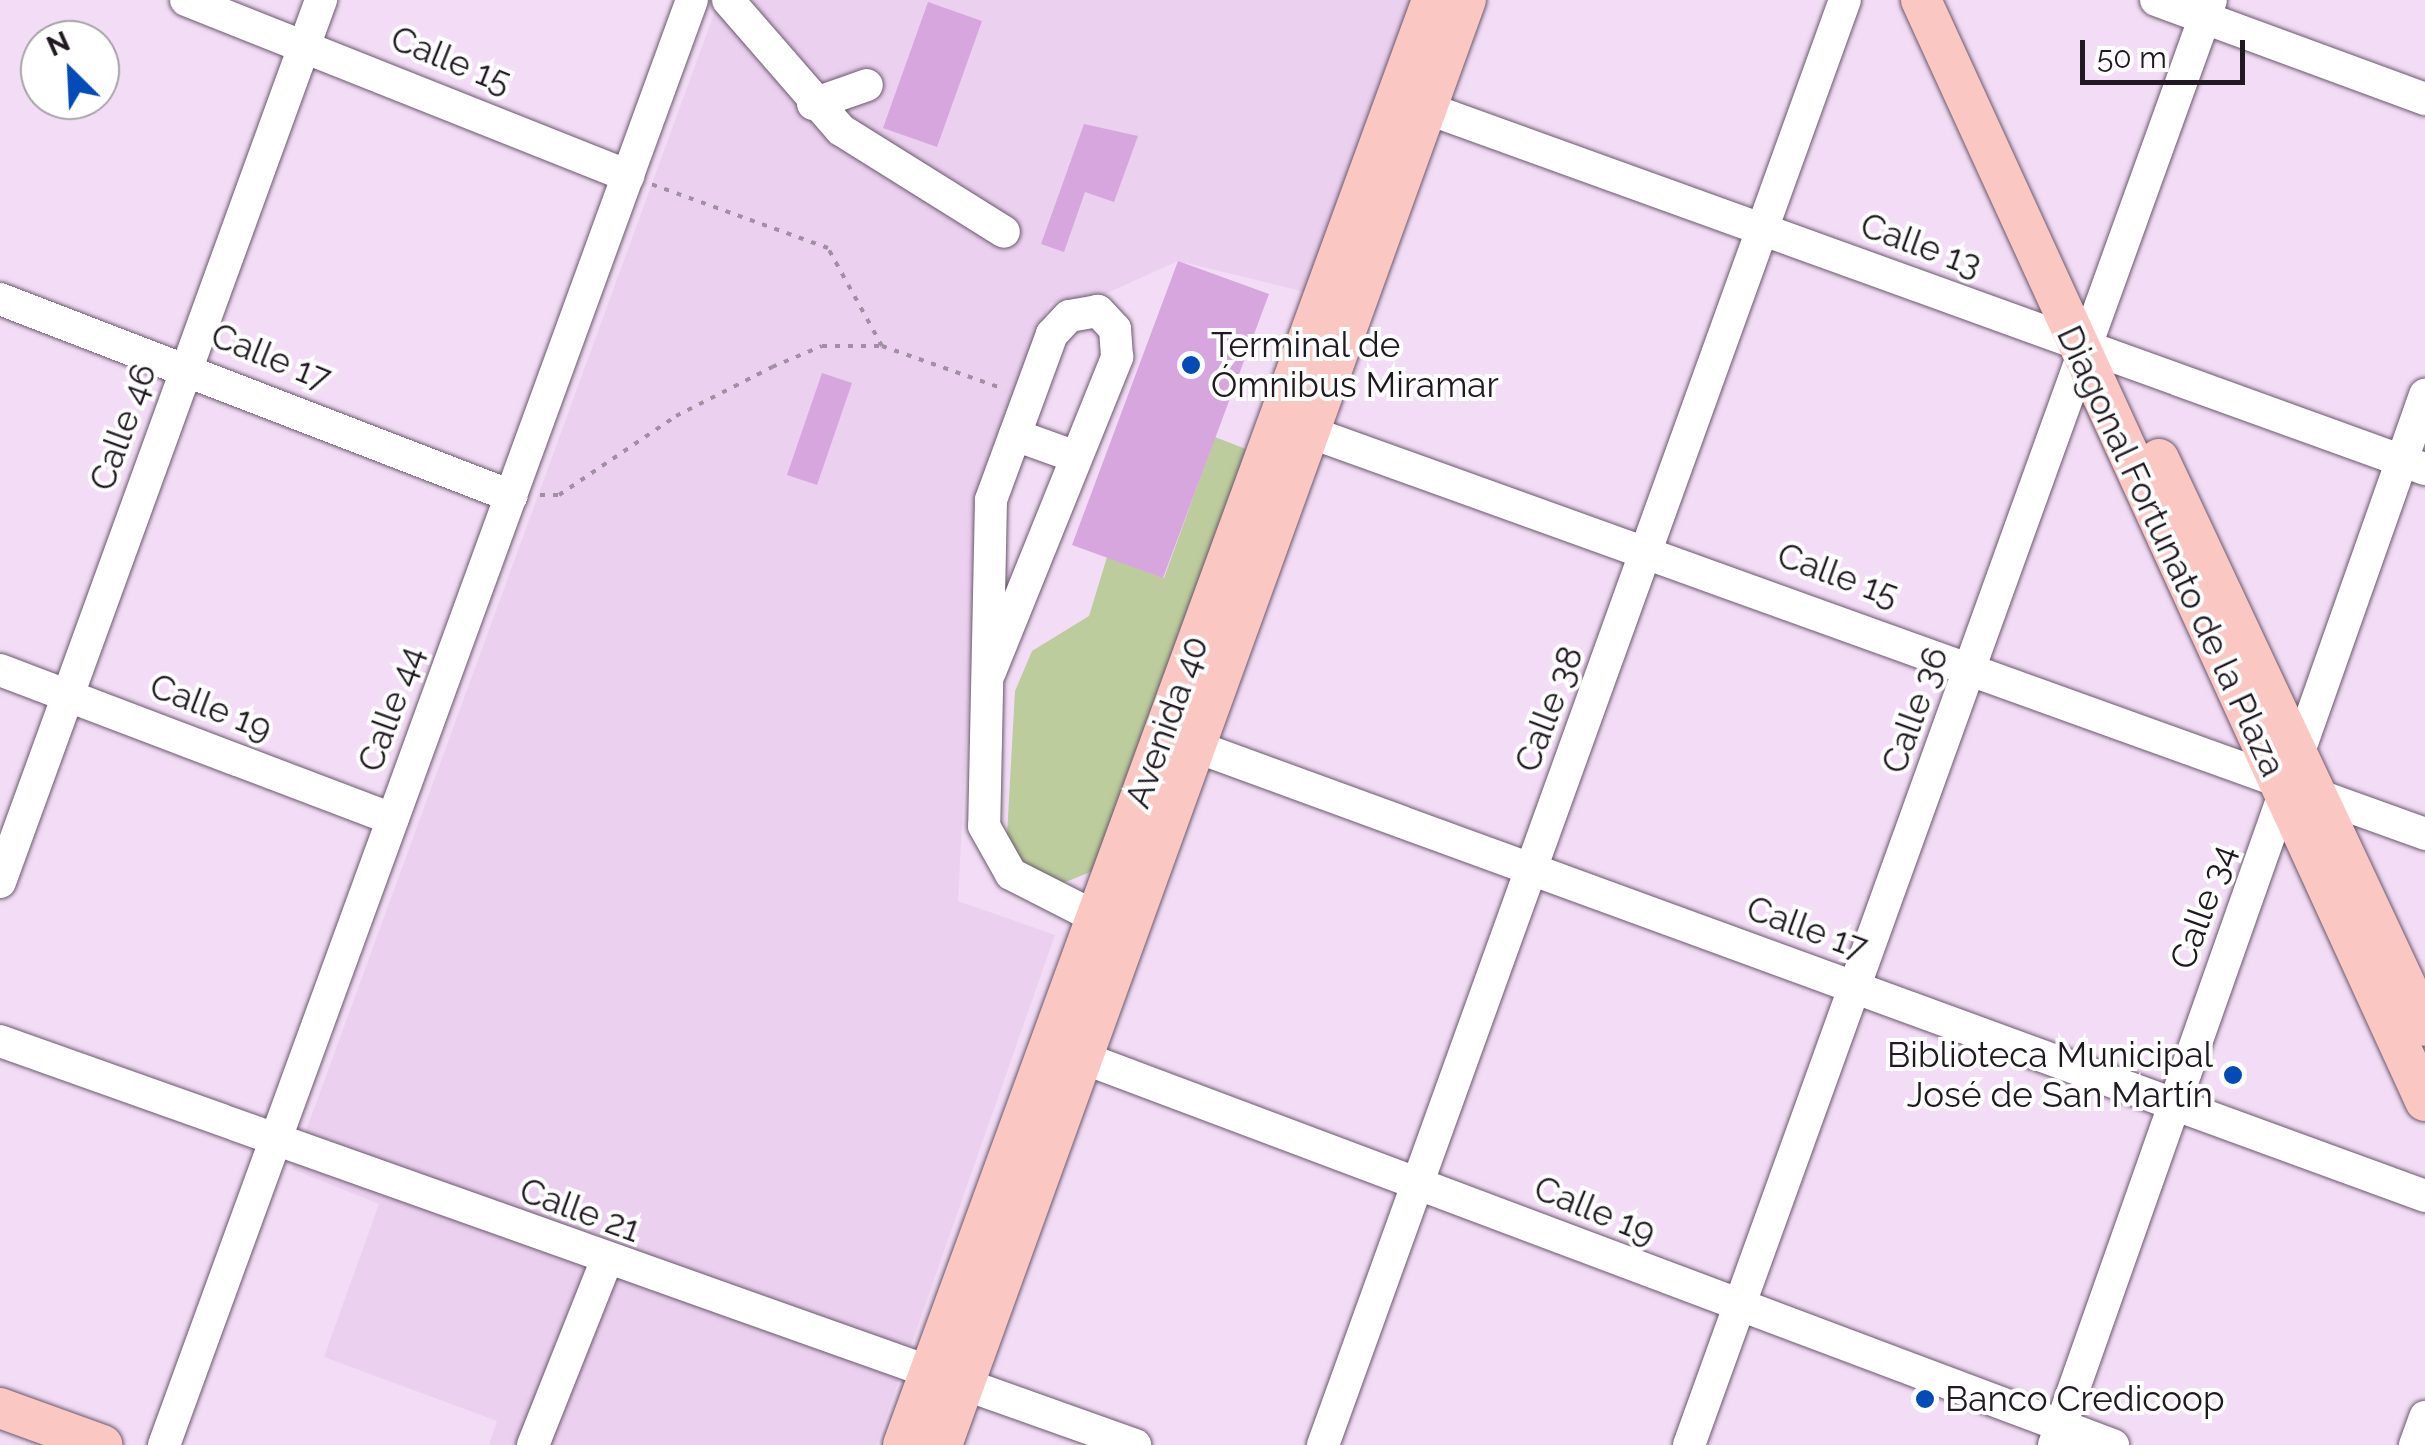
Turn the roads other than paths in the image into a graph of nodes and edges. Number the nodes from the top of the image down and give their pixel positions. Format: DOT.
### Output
graph roads {
  1 [pos="186,0"];
  2 [pos="322,0"];
  3 [pos="692,0"];
  4 [pos="728,0"];
  5 [pos="1432,0"];
  6 [pos="1466,0"];
  7 [pos="1846,0"];
  8 [pos="1921,0"];
  9 [pos="1946,0"];
  10 [pos="2156,0"];
  11 [pos="2207,9"];
  12 [pos="305,44"];
  13 [pos="867,85"];
  14 [pos="1415,92"];
  15 [pos="2425,99"];
  16 [pos="813,104"];
  17 [pos="628,176"];
  18 [pos="1760,229"];
  19 [pos="1004,232"];
  20 [pos="0,300"];
  21 [pos="2089,343"];
  22 [pos="188,367"];
  23 [pos="2425,394"];
  24 [pos="1295,426"];
  25 [pos="1015,434"];
  26 [pos="1076,457"];
  27 [pos="2413,465"];
  28 [pos="511,496"];
  29 [pos="1652,552"];
  30 [pos="1974,666"];
  31 [pos="0,670"];
  32 [pos="990,672"];
  33 [pos="68,695"];
  34 [pos="1177,740"];
  35 [pos="2293,784"];
  36 [pos="393,819"];
  37 [pos="2425,834"];
  38 [pos="1530,868"];
  39 [pos="0,882"];
  40 [pos="1109,925"];
  41 [pos="1856,988"];
  42 [pos="2425,1026"];
  43 [pos="0,1040"];
  44 [pos="1063,1050"];
  45 [pos="2425,1101"];
  46 [pos="2175,1104"];
  47 [pos="275,1142"];
  48 [pos="1414,1181"];
  49 [pos="2425,1196"];
  50 [pos="606,1262"];
  51 [pos="1742,1312"];
  52 [pos="946,1380"];
  53 [pos="0,1408"];
  54 [pos="2425,1418"];
  55 [pos="2058,1436"];
  56 [pos="102,1445"];
  57 [pos="164,1445"];
  58 [pos="533,1445"];
  59 [pos="903,1445"];
  60 [pos="942,1445"];
  61 [pos="1135,1445"];
  62 [pos="1323,1445"];
  63 [pos="1689,1445"];
  64 [pos="2113,1445"];
  65 [pos="2415,1445"];
  1 -- 12 [label="street, Calle 15"];
  2 -- 12 [label="street, Calle 46"];
  3 -- 17 [label="street, Calle 44"];
  4 -- 16 [label="street"];
  5 -- 14 [label="main road, Avenida 40"];
  6 -- 14 [label="main road, Avenida 40"];
  7 -- 18 [label="street, Calle 38"];
  8 -- 21 [label="main road, Diagonal Fortunato de la Plaza"];
  9 -- 21 [label="main road, Diagonal Fortunato de la Plaza"];
  10 -- 11 [label="street"];
  11 -- 15 [label="street"];
  11 -- 21 [label="street, Calle 36"];
  12 -- 17 [label="street, Calle 15"];
  12 -- 22 [label="street, Calle 46"];
  13 -- 16 [label="street"];
  14 -- 18 [label="street, Calle 13"];
  14 -- 24 [label="main road, Avenida 40"];
  16 -- 19 [label="street"];
  17 -- 28 [label="street, Calle 44"];
  18 -- 21 [label="street, Calle 13"];
  18 -- 29 [label="street, Calle 38"];
  20 -- 22 [label="street, Calle 17"];
  21 -- 27 [label="street, Calle 13"];
  21 -- 30 [label="street, Calle 36"];
  21 -- 35 [label="main road, Diagonal Fortunato de la Plaza"];
  22 -- 28 [label="street, Calle 17"];
  22 -- 33 [label="street, Calle 46"];
  23 -- 27 [label="street, Calle 34"];
  24 -- 29 [label="street, Calle 15"];
  24 -- 34 [label="main road, Avenida 40"];
  25 -- 26 [label="street"];
  25 -- 26 [label="street"];
  25 -- 32 [label="street"];
  26 -- 32 [label="street"];
  27 -- 35 [label="street, Calle 34"];
  28 -- 36 [label="street, Calle 44"];
  29 -- 30 [label="street, Calle 15"];
  29 -- 38 [label="street, Calle 38"];
  30 -- 35 [label="street, Calle 15"];
  30 -- 41 [label="street, Calle 36"];
  31 -- 33 [label="street, Calle 19"];
  32 -- 40 [label="street"];
  33 -- 36 [label="street, Calle 19"];
  33 -- 39 [label="street, Calle 46"];
  34 -- 38 [label="street, Calle 17"];
  34 -- 40 [label="main road, Avenida 40"];
  35 -- 37 [label="street, Calle 15"];
  35 -- 42 [label="main road, Diagonal Fortunato de la Plaza"];
  35 -- 45 [label="main road, Diagonal Fortunato de la Plaza"];
  35 -- 46 [label="street, Calle 34"];
  36 -- 47 [label="street, Calle 44"];
  38 -- 41 [label="street, Calle 17"];
  38 -- 48 [label="street, Calle 38"];
  40 -- 44 [label="main road, Avenida 40"];
  41 -- 46 [label="street, Calle 17"];
  41 -- 51 [label="street, Calle 36"];
  43 -- 47 [label="street, Calle 21"];
  44 -- 48 [label="street, Calle 19"];
  44 -- 52 [label="main road, Avenida 40"];
  46 -- 49 [label="street, Calle 17"];
  46 -- 55 [label="street, Calle 34"];
  47 -- 50 [label="street, Calle 21"];
  47 -- 57 [label="street, Calle 44"];
  48 -- 51 [label="street, Calle 19"];
  48 -- 62 [label="street, Calle 38"];
  50 -- 52 [label="street, Calle 21"];
  50 -- 58 [label="street"];
  51 -- 55 [label="street, Calle 19"];
  51 -- 63 [label="street, Calle 36"];
  52 -- 59 [label="main road, Avenida 40"];
  52 -- 60 [label="main road, Avenida 40"];
  52 -- 61 [label="street, Calle 21"];
  53 -- 56 [label="main road"];
  54 -- 65 [label="street"];
  55 -- 64 [label="street, Calle 19"];
}
